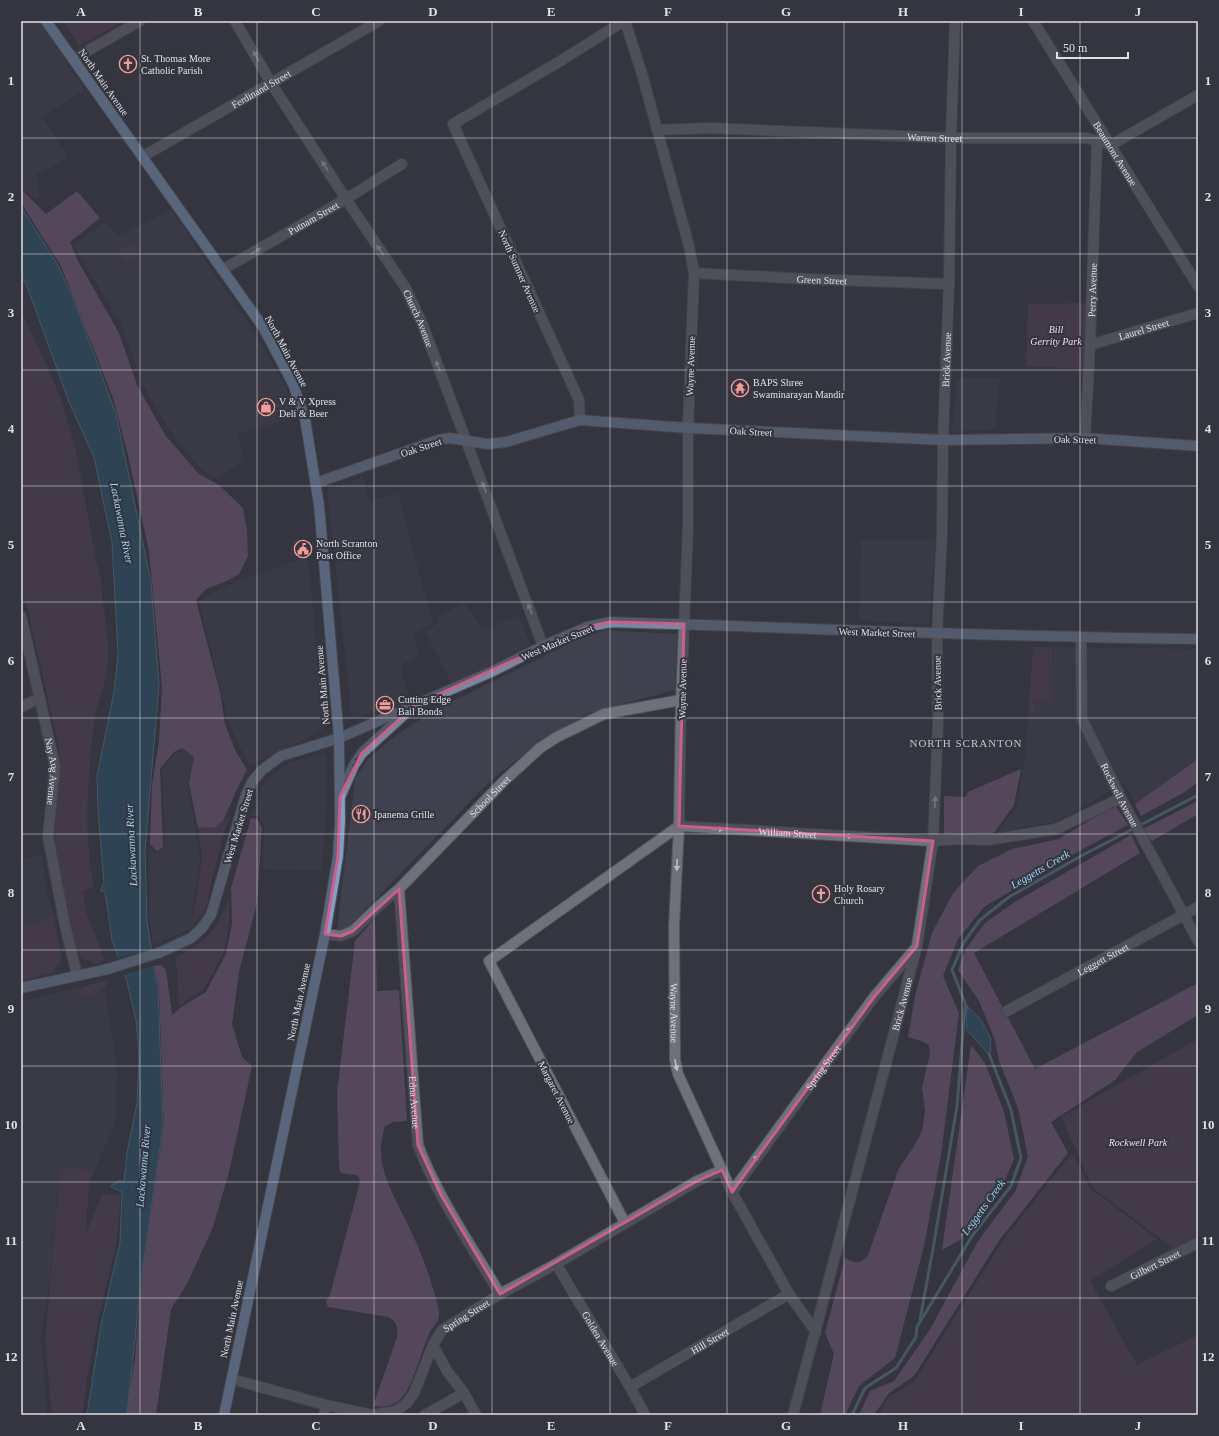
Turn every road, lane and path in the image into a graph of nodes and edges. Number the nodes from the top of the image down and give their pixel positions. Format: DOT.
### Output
graph roads {
  1 [pos="46,21"];
  2 [pos="140,21"];
  3 [pos="235,21"];
  4 [pos="379,21"];
  5 [pos="624,21"];
  6 [pos="955,21"];
  7 [pos="1033,21"];
  8 [pos="73,59"];
  9 [pos="271,83"];
  10 [pos="1198,95"];
  11 [pos="657,130"];
  12 [pos="951,138"];
  13 [pos="1097,141"];
  14 [pos="1111,145"];
  15 [pos="142,157"];
  16 [pos="402,164"];
  17 [pos="346,199"];
  18 [pos="222,270"];
  19 [pos="694,273"];
  20 [pos="949,284"];
  21 [pos="1198,286"];
  22 [pos="1198,313"];
  23 [pos="1090,345"];
  24 [pos="580,420"];
  25 [pos="688,428"];
  26 [pos="1085,438"];
  27 [pos="466,440"];
  28 [pos="943,440"];
  29 [pos="1198,446"];
  30 [pos="316,483"];
  31 [pos="21,616"];
  32 [pos="684,624"];
  33 [pos="937,634"];
  34 [pos="1081,638"];
  35 [pos="1198,639"];
  36 [pos="543,646"];
  37 [pos="40,698"];
  38 [pos="681,700"];
  39 [pos="415,705"];
  40 [pos="21,707"];
  41 [pos="340,738"];
  42 [pos="340,797"];
  43 [pos="1121,798"];
  44 [pos="679,826"];
  45 [pos="933,841"];
  46 [pos="399,889"];
  47 [pos="1198,906"];
  48 [pos="1183,914"];
  49 [pos="325,934"];
  50 [pos="1198,941"];
  51 [pos="917,946"];
  52 [pos="77,976"];
  53 [pos="21,988"];
  54 [pos="1007,1011"];
  55 [pos="722,1170"];
  56 [pos="732,1192"];
  57 [pos="625,1223"];
  58 [pos="1198,1243"];
  59 [pos="556,1264"];
  60 [pos="1111,1286"];
  61 [pos="500,1294"];
  62 [pos="789,1294"];
  63 [pos="816,1332"];
  64 [pos="433,1345"];
  65 [pos="231,1379"];
  66 [pos="630,1387"];
  67 [pos="464,1394"];
  68 [pos="325,1410"];
  69 [pos="224,1415"];
  70 [pos="425,1415"];
  71 [pos="476,1415"];
  72 [pos="645,1415"];
  73 [pos="793,1415"];
  1 -- 8 [label="main road, North Main Avenue"];
  2 -- 8 [label="street"];
  9 -- 3 [label="street, Church Avenue, one-way"];
  4 -- 9 [label="street, Ferdinand Street"];
  5 -- 11 [label="street, Wayne Avenue"];
  5 -- 24 [label="street, North Sumner Avenue"];
  6 -- 12 [label="street, Brick Avenue"];
  7 -- 14 [label="street, Beaumont Avenue"];
  8 -- 15 [label="main road, North Main Avenue"];
  9 -- 15 [label="street, Ferdinand Street"];
  17 -- 9 [label="street, Church Avenue, one-way"];
  10 -- 14 [label="street"];
  11 -- 12 [label="street, Warren Street"];
  11 -- 19 [label="street, Wayne Avenue"];
  12 -- 13 [label="street, Warren Street"];
  12 -- 20 [label="street, Brick Avenue"];
  13 -- 14 [label="street, Warren Street"];
  13 -- 23 [label="street, Perry Avenue"];
  14 -- 21 [label="street, Beaumont Avenue"];
  15 -- 18 [label="main road, North Main Avenue"];
  16 -- 17 [label="street, Putnam Street"];
  18 -- 17 [label="street, Putnam Street, one-way"];
  27 -- 17 [label="street, Church Avenue, one-way"];
  18 -- 30 [label="main road, North Main Avenue"];
  19 -- 20 [label="street, Green Street"];
  19 -- 25 [label="street, Wayne Avenue"];
  20 -- 28 [label="street, Brick Avenue"];
  22 -- 23 [label="street, Laurel Street"];
  23 -- 26 [label="street, Perry Avenue"];
  24 -- 25 [label="street, Oak Street"];
  24 -- 27 [label="street, Oak Street"];
  25 -- 28 [label="street, Oak Street"];
  25 -- 32 [label="street, Wayne Avenue"];
  26 -- 28 [label="street, Oak Street"];
  26 -- 29 [label="street, Oak Street"];
  27 -- 30 [label="street, Oak Street"];
  36 -- 27 [label="street, Church Avenue, one-way"];
  28 -- 33 [label="street, Brick Avenue"];
  30 -- 41 [label="main road, North Main Avenue"];
  31 -- 37 [label="street, Nay Aug Avenue"];
  32 -- 33 [label="street, West Market Street"];
  32 -- 36 [label="street, West Market Street"];
  32 -- 38 [label="street, Wayne Avenue"];
  33 -- 34 [label="street, West Market Street"];
  45 -- 33 [label="street, Brick Avenue, one-way"];
  34 -- 35 [label="street, West Market Street"];
  34 -- 43 [label="street, Rockwell Avenue"];
  36 -- 39 [label="street, West Market Street"];
  37 -- 40 [label="street"];
  37 -- 52 [label="street, Nay Aug Avenue"];
  38 -- 44 [label="street, Wayne Avenue"];
  38 -- 46 [label="street, School Street"];
  39 -- 41 [label="street, West Market Street"];
  42 -- 39 [label="street, one-way"];
  41 -- 42 [label="main road, North Main Avenue"];
  41 -- 52 [label="street, West Market Street"];
  42 -- 49 [label="main road, North Main Avenue"];
  43 -- 45 [label="street, William Street"];
  43 -- 48 [label="street, Rockwell Avenue"];
  44 -- 45 [label="street, William Street, one-way"];
  44 -- 55 [label="street, Wayne Avenue, one-way"];
  44 -- 57 [label="street, Margaret Avenue"];
  45 -- 51 [label="street, Brick Avenue"];
  46 -- 49 [label="street, School Street"];
  46 -- 61 [label="street, Edna Avenue"];
  47 -- 48 [label="street, Leggett Street"];
  48 -- 50 [label="street, Rockwell Avenue"];
  48 -- 54 [label="street, Leggett Street"];
  49 -- 65 [label="main road, North Main Avenue"];
  56 -- 51 [label="street, Spring Street, one-way"];
  51 -- 63 [label="street, Brick Avenue"];
  52 -- 53 [label="street, West Market Street"];
  55 -- 56 [label="street, Wayne Avenue"];
  55 -- 57 [label="street, Spring Street"];
  56 -- 62 [label="street, Wayne Avenue"];
  57 -- 59 [label="street, Spring Street"];
  58 -- 60 [label="street, Gilbert Street"];
  59 -- 61 [label="street, Spring Street"];
  59 -- 66 [label="street, Golden Avenue"];
  61 -- 64 [label="street, Spring Street"];
  62 -- 63 [label="street, Wayne Avenue"];
  62 -- 66 [label="street, Hill Street"];
  63 -- 73 [label="street, Brick Avenue"];
  64 -- 67 [label="street"];
  64 -- 68 [label="street, Spring Street"];
  65 -- 68 [label="street, Spring Street"];
  65 -- 69 [label="main road, North Main Avenue"];
  66 -- 72 [label="street, Golden Avenue"];
  67 -- 70 [label="street"];
  67 -- 71 [label="street"];
}
